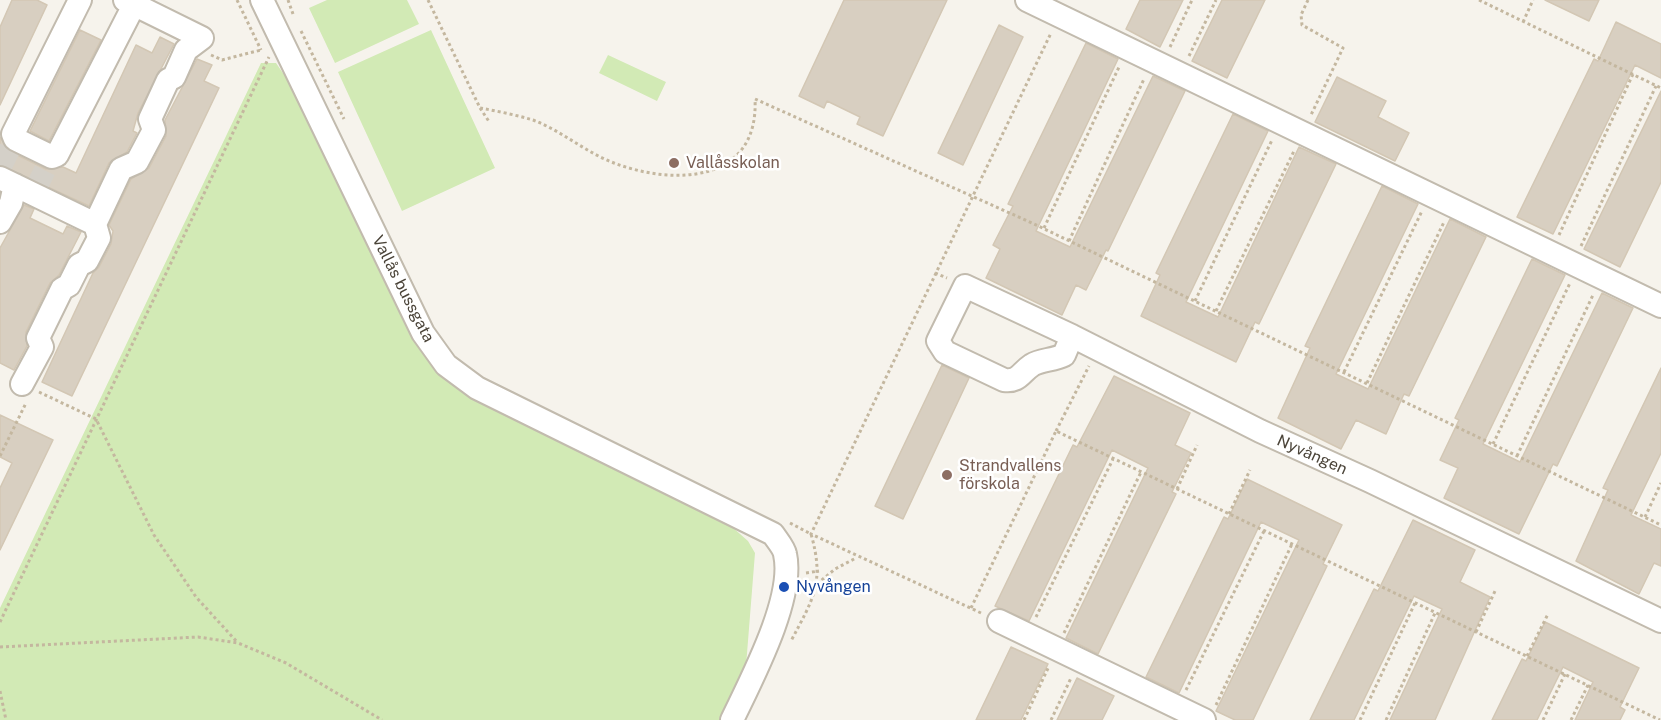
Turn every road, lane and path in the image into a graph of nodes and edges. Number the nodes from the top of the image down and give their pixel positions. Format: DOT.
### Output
graph roads {
  1 [pos="80,0"];
  2 [pos="237,0"];
  3 [pos="262,0"];
  4 [pos="288,0"];
  5 [pos="428,0"];
  6 [pos="1027,0"];
  7 [pos="1192,0"];
  8 [pos="1215,0"];
  9 [pos="1308,0"];
  10 [pos="1479,0"];
  11 [pos="1533,0"];
  12 [pos="129,2"];
  13 [pos="1059,16"];
  14 [pos="1523,22"];
  15 [pos="289,32"];
  16 [pos="202,38"];
  17 [pos="1128,49"];
  18 [pos="261,50"];
  19 [pos="1165,67"];
  20 [pos="1633,74"];
  21 [pos="1656,86"];
  22 [pos="1661,88"];
  23 [pos="480,108"];
  24 [pos="490,123"];
  25 [pos="1280,124"];
  26 [pos="348,128"];
  27 [pos="1302,135"];
  28 [pos="21,187"];
  29 [pos="974,196"];
  30 [pos="1429,196"];
  31 [pos="1451,207"];
  32 [pos="0,222"];
  33 [pos="95,224"];
  34 [pos="1044,228"];
  35 [pos="1069,241"];
  36 [pos="1550,253"];
  37 [pos="1575,265"];
  38 [pos="1601,277"];
  39 [pos="1195,301"];
  40 [pos="1661,306"];
  41 [pos="1216,311"];
  42 [pos="1072,336"];
  43 [pos="1097,350"];
  44 [pos="1344,372"];
  45 [pos="1367,383"];
  46 [pos="28,387"];
  47 [pos="96,419"];
  48 [pos="1056,431"];
  49 [pos="1493,444"];
  50 [pos="1197,445"];
  51 [pos="0,456"];
  52 [pos="1517,456"];
  53 [pos="1114,459"];
  54 [pos="1250,470"];
  55 [pos="1141,472"];
  56 [pos="1661,483"];
  57 [pos="1177,489"];
  58 [pos="1228,514"];
  59 [pos="1645,518"];
  60 [pos="788,522"];
  61 [pos="1661,525"];
  62 [pos="1264,531"];
  63 [pos="811,534"];
  64 [pos="1292,544"];
  65 [pos="858,557"];
  66 [pos="816,585"];
  67 [pos="1496,589"];
  68 [pos="1415,603"];
  69 [pos="971,608"];
  70 [pos="1435,613"];
  71 [pos="1548,614"];
  72 [pos="0,621"];
  73 [pos="999,621"];
  74 [pos="1661,621"];
  75 [pos="1476,632"];
  76 [pos="1028,635"];
  77 [pos="238,643"];
  78 [pos="790,644"];
  79 [pos="0,647"];
  80 [pos="1056,649"];
  81 [pos="1527,656"];
  82 [pos="1079,660"];
  83 [pos="1565,674"];
  84 [pos="1587,685"];
  85 [pos="0,691"];
  86 [pos="1178,708"];
  87 [pos="1209,715"];
  88 [pos="6,720"];
  89 [pos="382,720"];
  90 [pos="732,720"];
  91 [pos="1024,720"];
  92 [pos="1051,720"];
  93 [pos="1360,720"];
  94 [pos="1386,720"];
  95 [pos="1543,720"];
  96 [pos="1571,720"];
  97 [pos="1660,720"];
  1 -- 12 [label="street"];
  2 -- 18 [label="path"];
  3 -- 15 [label="street, Vallås bussgata"];
  4 -- 15 [label="path"];
  5 -- 23 [label="path"];
  6 -- 13 [label="street"];
  7 -- 19 [label="path"];
  8 -- 19 [label="path"];
  9 -- 27 [label="path"];
  10 -- 14 [label="path"];
  11 -- 14 [label="path"];
  12 -- 16 [label="street"];
  13 -- 17 [label="street"];
  13 -- 29 [label="path"];
  14 -- 20 [label="path"];
  15 -- 26 [label="path"];
  15 -- 90 [label="street, Vallås bussgata"];
  16 -- 18 [label="path"];
  16 -- 33 [label="street"];
  17 -- 19 [label="street"];
  17 -- 34 [label="path"];
  18 -- 47 [label="path"];
  19 -- 25 [label="street"];
  19 -- 35 [label="path"];
  20 -- 21 [label="path"];
  20 -- 36 [label="path"];
  21 -- 22 [label="path"];
  21 -- 37 [label="path"];
  23 -- 24 [label="path"];
  23 -- 29 [label="path"];
  25 -- 27 [label="street"];
  25 -- 39 [label="path"];
  27 -- 30 [label="street"];
  27 -- 41 [label="path"];
  28 -- 32 [label="street"];
  28 -- 33 [label="street"];
  29 -- 34 [label="path"];
  29 -- 63 [label="path"];
  30 -- 31 [label="street"];
  30 -- 44 [label="path"];
  31 -- 36 [label="street"];
  31 -- 45 [label="path"];
  33 -- 46 [label="street"];
  34 -- 35 [label="path"];
  35 -- 39 [label="path"];
  36 -- 37 [label="street"];
  37 -- 38 [label="street"];
  37 -- 49 [label="path"];
  38 -- 40 [label="street"];
  38 -- 52 [label="path"];
  39 -- 41 [label="path"];
  41 -- 44 [label="path"];
  42 -- 42 [label="street, Nyvången"];
  42 -- 43 [label="street, Nyvången"];
  43 -- 48 [label="path"];
  43 -- 74 [label="street, Nyvången"];
  44 -- 45 [label="path"];
  45 -- 49 [label="path"];
  46 -- 47 [label="path"];
  46 -- 51 [label="path"];
  47 -- 72 [label="path"];
  47 -- 77 [label="path"];
  48 -- 53 [label="path"];
  48 -- 69 [label="path"];
  49 -- 52 [label="path"];
  50 -- 57 [label="path"];
  52 -- 59 [label="path"];
  53 -- 55 [label="path"];
  53 -- 76 [label="path"];
  54 -- 58 [label="path"];
  55 -- 57 [label="path"];
  55 -- 80 [label="path"];
  56 -- 59 [label="path"];
  57 -- 58 [label="path"];
  58 -- 62 [label="path"];
  59 -- 61 [label="path"];
  60 -- 63 [label="path"];
  62 -- 64 [label="path"];
  62 -- 86 [label="path"];
  63 -- 65 [label="path"];
  63 -- 66 [label="path"];
  64 -- 68 [label="path"];
  64 -- 87 [label="path"];
  65 -- 66 [label="path"];
  65 -- 69 [label="path"];
  66 -- 78 [label="path"];
  67 -- 75 [label="path"];
  68 -- 70 [label="path"];
  68 -- 93 [label="path"];
  69 -- 73 [label="path"];
  70 -- 75 [label="path"];
  70 -- 94 [label="path"];
  71 -- 81 [label="path"];
  73 -- 76 [label="street"];
  75 -- 81 [label="path"];
  76 -- 80 [label="street"];
  77 -- 79 [label="path"];
  77 -- 89 [label="path"];
  80 -- 82 [label="street"];
  80 -- 91 [label="path"];
  81 -- 83 [label="path"];
  82 -- 86 [label="street"];
  82 -- 92 [label="path"];
  83 -- 84 [label="path"];
  83 -- 95 [label="path"];
  84 -- 96 [label="path"];
  84 -- 97 [label="path"];
  85 -- 88 [label="path"];
  86 -- 87 [label="street"];
}
